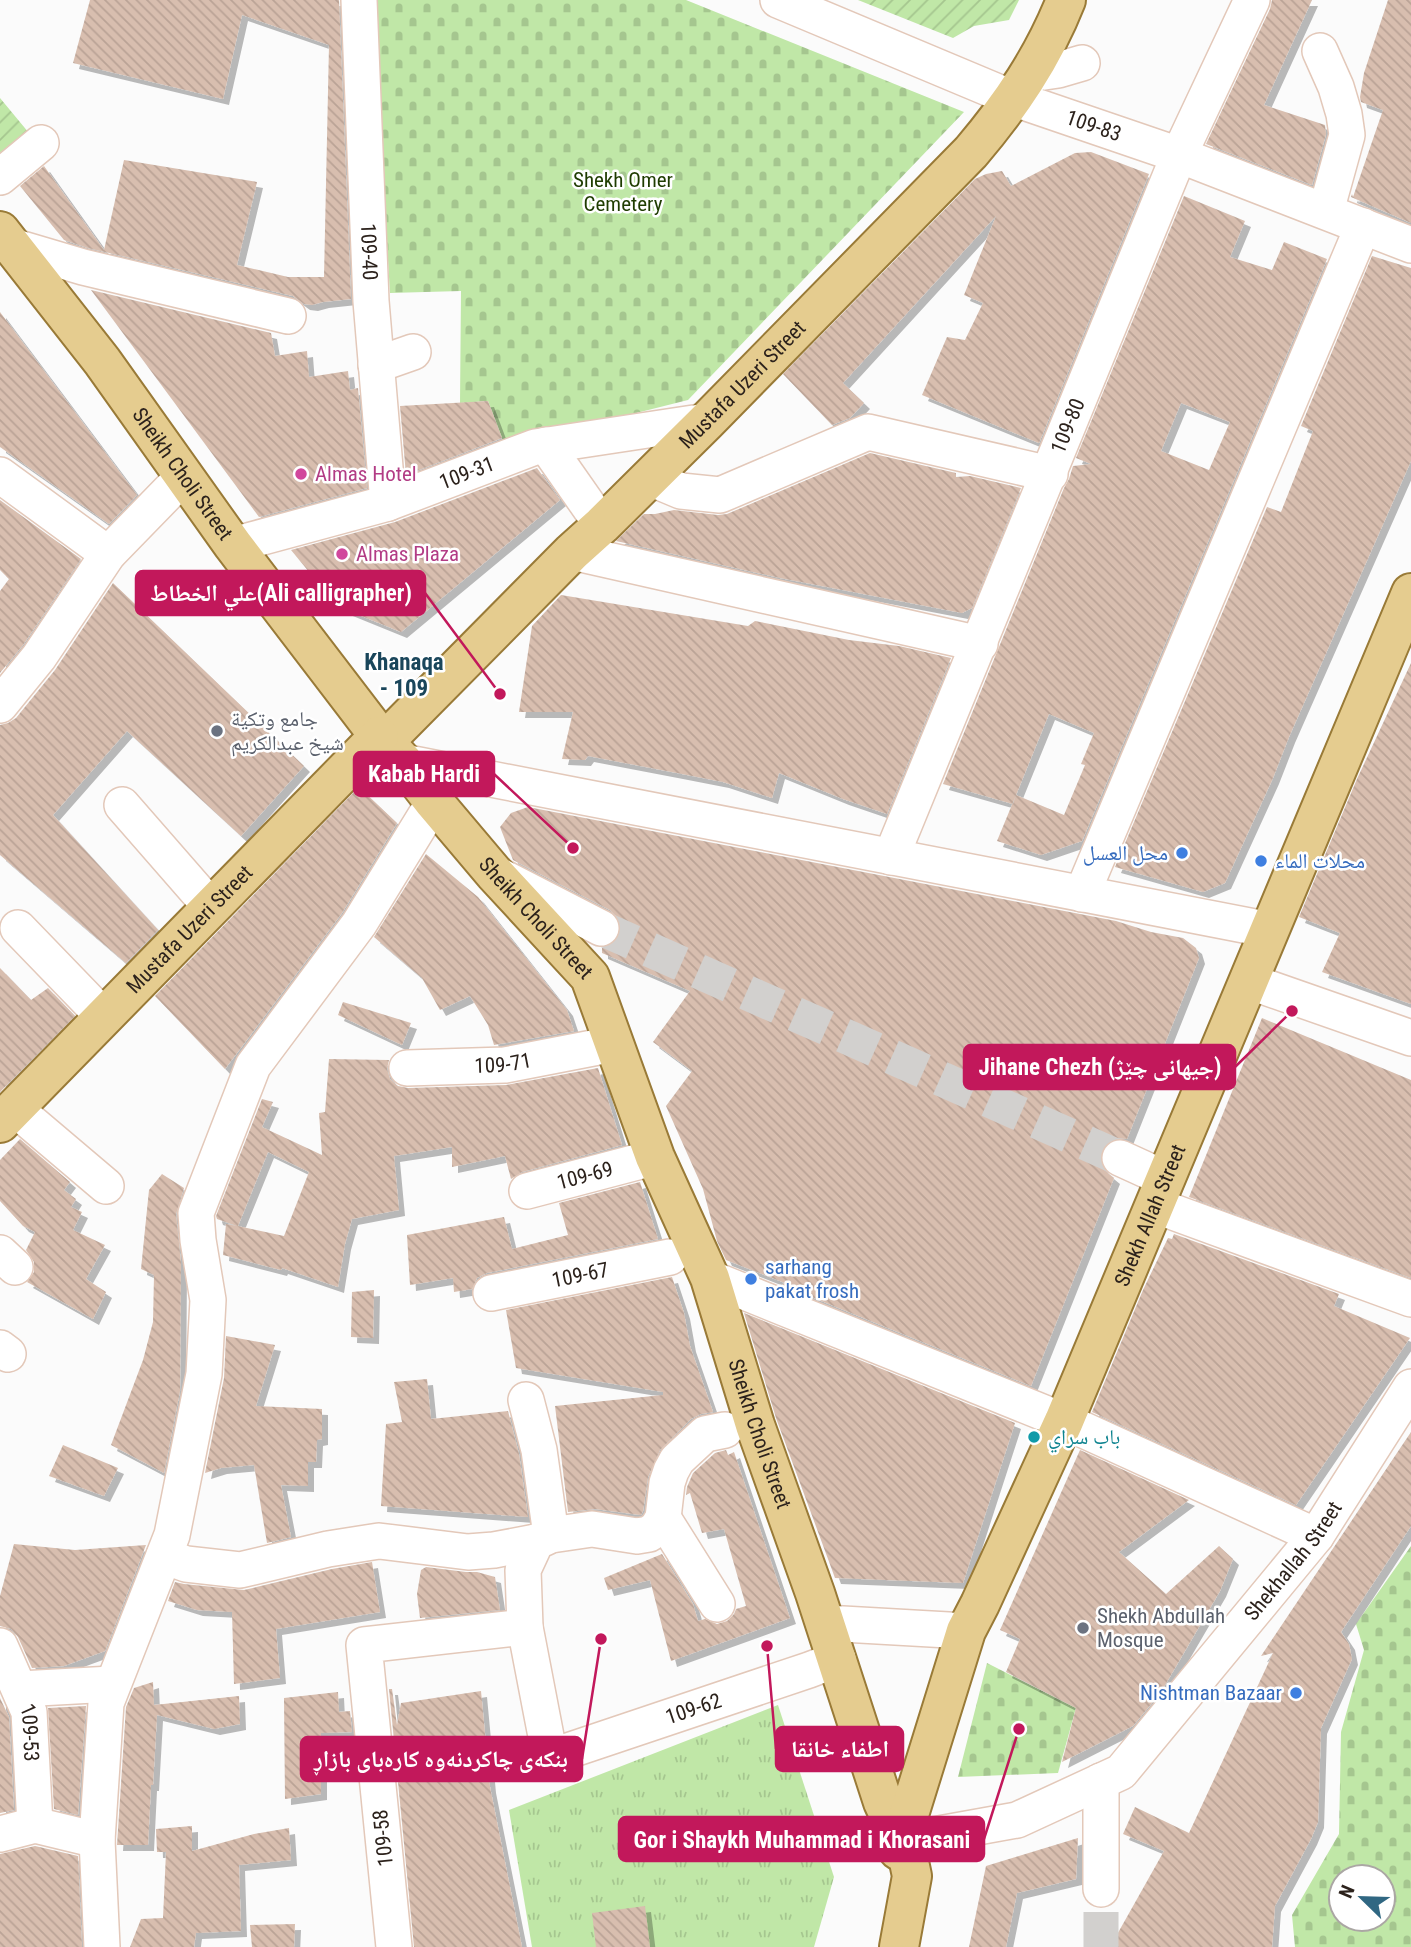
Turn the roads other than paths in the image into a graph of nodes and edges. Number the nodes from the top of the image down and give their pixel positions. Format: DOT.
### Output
graph roads {
  1 [pos="359,0"];
  2 [pos="778,0"];
  3 [pos="1066,0"];
  4 [pos="1252,0"];
  5 [pos="1320,51"];
  6 [pos="1082,64"];
  7 [pos="1021,86"];
  8 [pos="41,143"];
  9 [pos="1179,155"];
  10 [pos="0,177"];
  11 [pos="1326,211"];
  12 [pos="1363,226"];
  13 [pos="6,238"];
  14 [pos="1411,245"];
  15 [pos="288,316"];
  16 [pos="413,352"];
  17 [pos="376,365"];
  18 [pos="707,421"];
  19 [pos="546,446"];
  20 [pos="1050,474"];
  21 [pos="0,475"];
  22 [pos="183,477"];
  23 [pos="650,478"];
  24 [pos="388,503"];
  25 [pos="602,525"];
  26 [pos="233,545"];
  27 [pos="572,552"];
  28 [pos="107,554"];
  29 [pos="1411,593"];
  30 [pos="980,644"];
  31 [pos="0,705"];
  32 [pos="389,747"];
  33 [pos="434,803"];
  34 [pos="122,805"];
  35 [pos="891,857"];
  36 [pos="494,873"];
  37 [pos="1082,894"];
  38 [pos="211,907"];
  39 [pos="18,928"];
  40 [pos="601,928"];
  41 [pos="1270,930"];
  42 [pos="1248,981"];
  43 [pos="104,1017"];
  44 [pos="1411,1038"];
  45 [pos="598,1047"];
  46 [pos="407,1068"];
  47 [pos="7,1116"];
  48 [pos="1120,1158"];
  49 [pos="641,1161"];
  50 [pos="106,1186"];
  51 [pos="527,1191"];
  52 [pos="1160,1192"];
  53 [pos="670,1257"];
  54 [pos="710,1278"];
  55 [pos="491,1293"];
  56 [pos="1411,1299"];
  57 [pos="1411,1387"];
  58 [pos="526,1400"];
  59 [pos="1064,1421"];
  60 [pos="725,1430"];
  61 [pos="663,1518"];
  62 [pos="1316,1536"];
  63 [pos="543,1538"];
  64 [pos="164,1556"];
  65 [pos="717,1604"];
  66 [pos="825,1623"];
  67 [pos="525,1627"];
  68 [pos="965,1631"];
  69 [pos="0,1646"];
  70 [pos="838,1659"];
  71 [pos="112,1684"];
  72 [pos="20,1689"];
  73 [pos="1101,1781"];
  74 [pos="35,1825"];
  75 [pos="0,1834"];
  76 [pos="97,1840"];
  77 [pos="900,1841"];
  78 [pos="1101,1889"];
  79 [pos="102,1947"];
  80 [pos="394,1947"];
  81 [pos="879,1947"];
  82 [pos="898,1947"];
  1 -- 17 [label="street, 109-40"];
  2 -- 7 [label="street, 109-83"];
  3 -- 7 [label="main road, Mustafa Uzeri Street"];
  4 -- 9 [label="street, 109-80"];
  5 -- 11 [label="street"];
  6 -- 7 [label="street"];
  7 -- 9 [label="street, 109-83"];
  7 -- 18 [label="main road, Mustafa Uzeri Street"];
  8 -- 10 [label="street"];
  9 -- 11 [label="street, 109-83"];
  9 -- 20 [label="street, 109-80"];
  11 -- 12 [label="street, 109-83"];
  12 -- 14 [label="street, 109-83"];
  12 -- 37 [label="street"];
  13 -- 15 [label="street"];
  13 -- 22 [label="main road, Sheikh Choli Street"];
  16 -- 17 [label="street"];
  17 -- 24 [label="street, 109-40"];
  18 -- 19 [label="street, 109-31"];
  18 -- 23 [label="main road, Mustafa Uzeri Street"];
  19 -- 24 [label="street, 109-31"];
  19 -- 25 [label="street"];
  20 -- 23 [label="street"];
  20 -- 30 [label="street, 109-80"];
  21 -- 28 [label="street"];
  22 -- 26 [label="main road, Sheikh Choli Street"];
  22 -- 28 [label="street"];
  23 -- 25 [label="main road, Mustafa Uzeri Street"];
  24 -- 26 [label="street, 109-31"];
  25 -- 27 [label="main road, Mustafa Uzeri Street"];
  26 -- 32 [label="main road, Sheikh Choli Street"];
  27 -- 30 [label="street"];
  27 -- 32 [label="main road, Mustafa Uzeri Street"];
  28 -- 31 [label="street"];
  29 -- 41 [label="main road, Shekh Allah Street"];
  30 -- 35 [label="street, 109-80"];
  32 -- 33 [label="main road, Sheikh Choli Street"];
  32 -- 35 [label="street"];
  32 -- 38 [label="main road, Mustafa Uzeri Street"];
  33 -- 36 [label="main road, Sheikh Choli Street"];
  33 -- 64 [label="street"];
  34 -- 38 [label="street"];
  35 -- 37 [label="street"];
  36 -- 40 [label="street"];
  36 -- 54 [label="main road, Sheikh Choli Street"];
  37 -- 41 [label="street"];
  38 -- 43 [label="main road, Mustafa Uzeri Street"];
  39 -- 43 [label="street"];
  41 -- 42 [label="main road, Shekh Allah Street"];
  42 -- 44 [label="street"];
  42 -- 52 [label="main road, Shekh Allah Street"];
  43 -- 47 [label="main road, Mustafa Uzeri Street"];
  45 -- 46 [label="street, 109-71"];
  47 -- 50 [label="street"];
  48 -- 52 [label="street"];
  49 -- 51 [label="street, 109-69"];
  52 -- 56 [label="street"];
  52 -- 59 [label="main road, Shekh Allah Street"];
  53 -- 55 [label="street, 109-67"];
  54 -- 59 [label="street"];
  54 -- 66 [label="main road, Sheikh Choli Street"];
  57 -- 62 [label="street, Shekhallah Street"];
  58 -- 63 [label="street"];
  59 -- 62 [label="street"];
  59 -- 68 [label="main road, Shekh Allah Street"];
  60 -- 61 [label="street"];
  61 -- 63 [label="street"];
  61 -- 65 [label="street"];
  62 -- 73 [label="street, Shekhallah Street"];
  63 -- 64 [label="street"];
  63 -- 67 [label="street"];
  64 -- 71 [label="street"];
  66 -- 68 [label="street"];
  66 -- 70 [label="main road, Sheikh Choli Street"];
  67 -- 70 [label="street, 109-62"];
  67 -- 80 [label="street, 109-58"];
  68 -- 77 [label="main road, Shekh Allah Street"];
  69 -- 72 [label="street, 109-53"];
  70 -- 77 [label="main road, Sheikh Choli Street"];
  71 -- 72 [label="street"];
  71 -- 76 [label="street"];
  72 -- 74 [label="street, 109-53"];
  73 -- 77 [label="street, Shekhallah Street"];
  73 -- 78 [label="street"];
  74 -- 75 [label="street"];
  74 -- 76 [label="street"];
  76 -- 79 [label="street"];
  77 -- 81 [label="main road, Shekh Allah Street"];
  77 -- 82 [label="main road, Sheikh Choli Street"];
}
